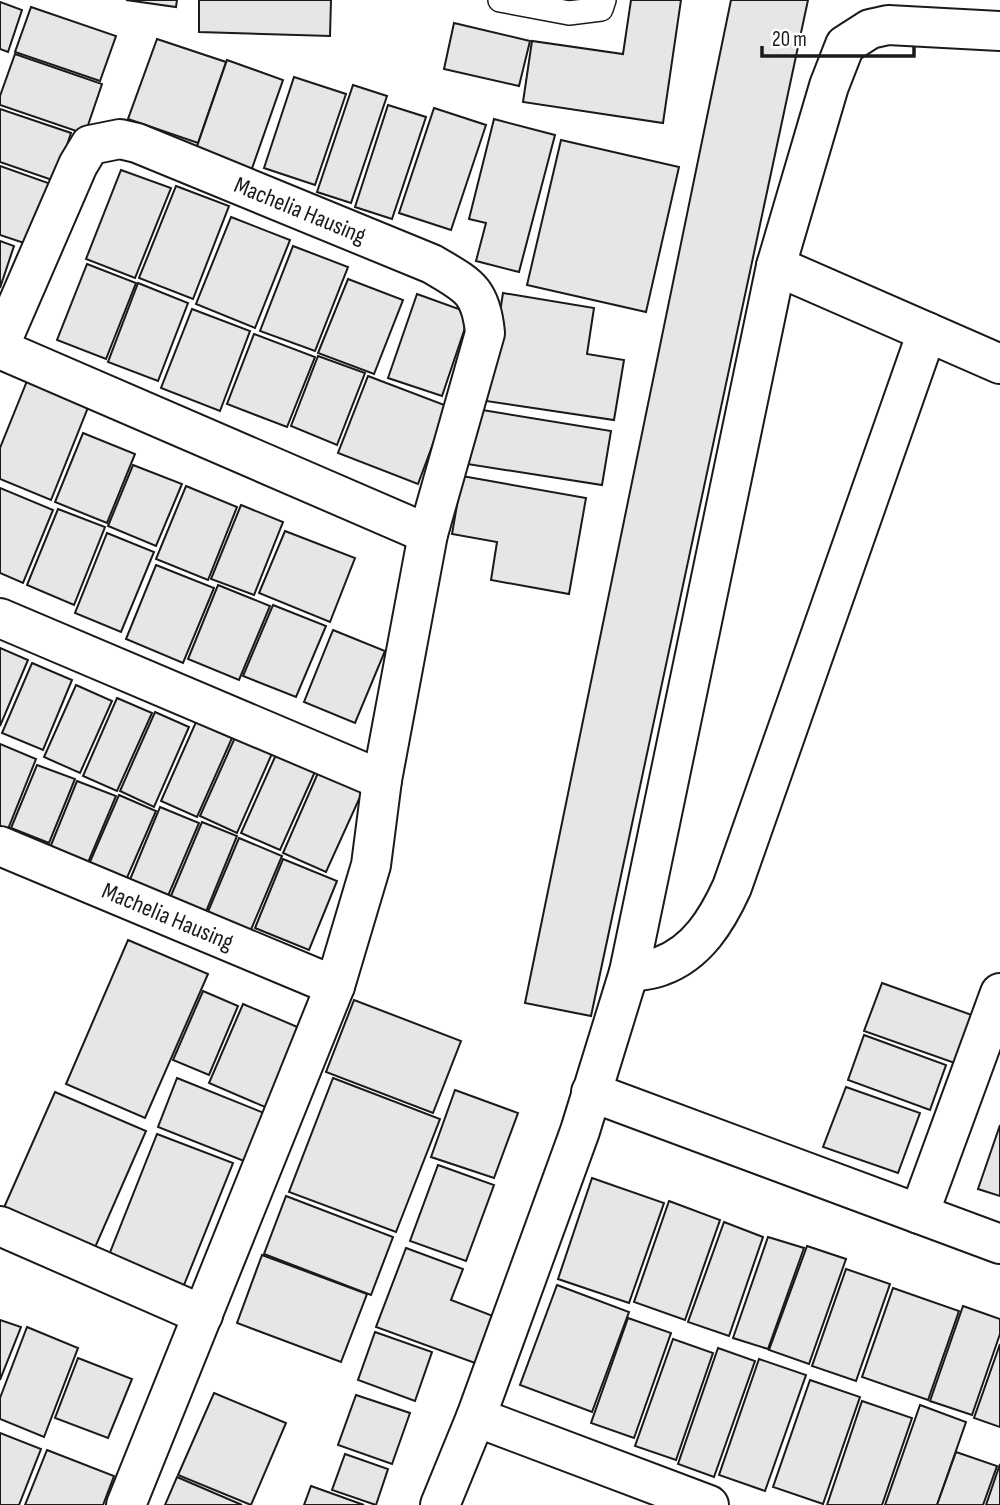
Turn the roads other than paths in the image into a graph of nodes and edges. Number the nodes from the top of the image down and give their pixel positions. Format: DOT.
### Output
graph roads {
  1 [pos="500,0"];
  2 [pos="604,0"];
  3 [pos="1000,31"];
  4 [pos="776,266"];
  5 [pos="927,332"];
  6 [pos="0,347"];
  7 [pos="1000,363"];
  8 [pos="428,534"];
  9 [pos="0,618"];
  10 [pos="382,780"];
  11 [pos="0,846"];
  12 [pos="629,972"];
  13 [pos="335,986"];
  14 [pos="1000,993"];
  15 [pos="592,1092"];
  16 [pos="919,1214"];
  17 [pos="0,1226"];
  18 [pos="1000,1244"];
  19 [pos="203,1315"];
  20 [pos="476,1417"];
  21 [pos="126,1505"];
  22 [pos="440,1505"];
  23 [pos="709,1505"];
  1 -- 2 [label="lane"];
  3 -- 4 [label="street"];
  4 -- 5 [label="street"];
  4 -- 12 [label="street"];
  5 -- 7 [label="street"];
  5 -- 12 [label="street"];
  6 -- 8 [label="street, Machelia Hausing"];
  6 -- 8 [label="street, Machelia Hausing"];
  8 -- 10 [label="street, Machelia Hausing"];
  9 -- 10 [label="street"];
  10 -- 13 [label="street, Machelia Hausing"];
  11 -- 13 [label="street, Machelia Hausing"];
  12 -- 15 [label="street"];
  13 -- 19 [label="street, Machelia Hausing"];
  14 -- 16 [label="street"];
  15 -- 16 [label="street"];
  15 -- 20 [label="street"];
  16 -- 18 [label="street"];
  17 -- 19 [label="street"];
  19 -- 21 [label="street, Machelia Hausing"];
  20 -- 22 [label="street"];
  20 -- 23 [label="street"];
}
